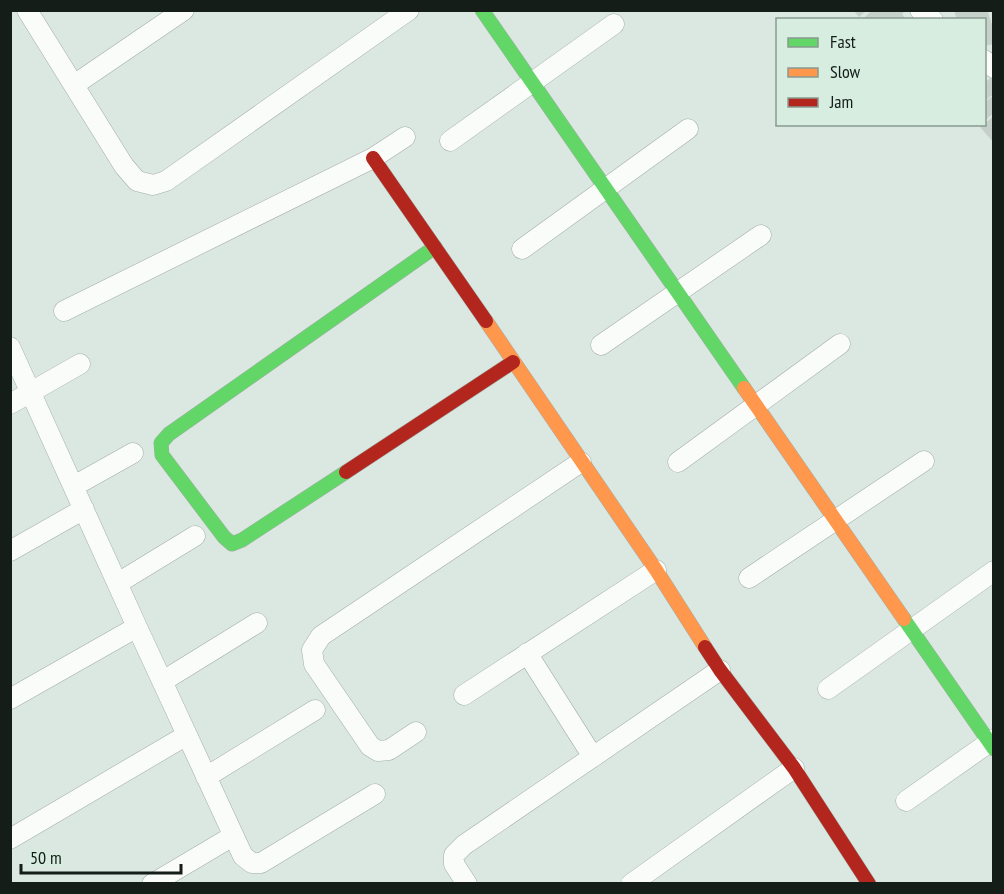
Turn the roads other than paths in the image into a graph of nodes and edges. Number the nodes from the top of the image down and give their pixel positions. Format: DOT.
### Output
graph roads {
  1 [pos="27,10"];
  2 [pos="184,10"];
  3 [pos="409,10"];
  4 [pos="482,10"];
  5 [pos="614,24"];
  6 [pos="531,83"];
  7 [pos="74,85"];
  8 [pos="688,129"];
  9 [pos="405,137"];
  10 [pos="450,141"];
  11 [pos="372,158"];
  12 [pos="605,188"];
  13 [pos="761,235"];
  14 [pos="435,247"];
  15 [pos="522,249"];
  16 [pos="677,293"];
  17 [pos="64,311"];
  18 [pos="840,344"];
  19 [pos="601,345"];
  20 [pos="10,347"];
  21 [pos="513,362"];
  22 [pos="80,364"];
  23 [pos="31,392"];
  24 [pos="10,404"];
  25 [pos="756,406"];
  26 [pos="133,453"];
  27 [pos="924,461"];
  28 [pos="581,462"];
  29 [pos="678,462"];
  30 [pos="74,486"];
  31 [pos="84,508"];
  32 [pos="835,520"];
  33 [pos="195,536"];
  34 [pos="10,551"];
  35 [pos="656,570"];
  36 [pos="993,571"];
  37 [pos="749,578"];
  38 [pos="118,582"];
  39 [pos="257,623"];
  40 [pos="137,627"];
  41 [pos="910,629"];
  42 [pos="527,653"];
  43 [pos="720,670"];
  44 [pos="163,681"];
  45 [pos="828,689"];
  46 [pos="464,694"];
  47 [pos="10,699"];
  48 [pos="315,710"];
  49 [pos="416,732"];
  50 [pos="188,735"];
  51 [pos="992,744"];
  52 [pos="593,757"];
  53 [pos="794,768"];
  54 [pos="206,777"];
  55 [pos="375,794"];
  56 [pos="906,801"];
  57 [pos="233,836"];
  58 [pos="10,839"];
  59 [pos="863,881"];
  60 [pos="152,884"];
  61 [pos="467,884"];
  62 [pos="631,884"];
  1 -- 7 [label="street"];
  2 -- 7 [label="street"];
  3 -- 7 [label="street"];
  4 -- 6 [label="street"];
  5 -- 6 [label="street"];
  6 -- 10 [label="street"];
  6 -- 12 [label="street"];
  8 -- 12 [label="street"];
  9 -- 11 [label="street"];
  11 -- 14 [label="street"];
  11 -- 17 [label="street"];
  12 -- 15 [label="street"];
  12 -- 16 [label="street"];
  13 -- 16 [label="street"];
  14 -- 21 [label="street"];
  14 -- 21 [label="street"];
  16 -- 19 [label="street"];
  16 -- 25 [label="street"];
  18 -- 25 [label="street"];
  20 -- 23 [label="street"];
  21 -- 28 [label="street"];
  22 -- 23 [label="street"];
  23 -- 24 [label="street"];
  23 -- 30 [label="street"];
  25 -- 29 [label="street"];
  25 -- 32 [label="street"];
  26 -- 30 [label="street"];
  27 -- 32 [label="street"];
  28 -- 35 [label="street"];
  28 -- 49 [label="street"];
  30 -- 31 [label="street"];
  31 -- 34 [label="street"];
  31 -- 38 [label="street"];
  32 -- 37 [label="street"];
  32 -- 41 [label="street"];
  33 -- 38 [label="street"];
  35 -- 42 [label="street"];
  35 -- 43 [label="street"];
  36 -- 41 [label="street"];
  38 -- 40 [label="street"];
  39 -- 44 [label="street"];
  40 -- 44 [label="street"];
  40 -- 47 [label="street"];
  41 -- 45 [label="street"];
  41 -- 51 [label="street"];
  42 -- 46 [label="street"];
  42 -- 52 [label="street"];
  43 -- 52 [label="street"];
  43 -- 53 [label="street"];
  44 -- 50 [label="street"];
  48 -- 54 [label="street"];
  50 -- 54 [label="street"];
  50 -- 58 [label="street"];
  51 -- 56 [label="street"];
  52 -- 61 [label="street"];
  53 -- 59 [label="street"];
  53 -- 62 [label="street"];
  54 -- 57 [label="street"];
  55 -- 57 [label="street"];
  57 -- 60 [label="street"];
}
